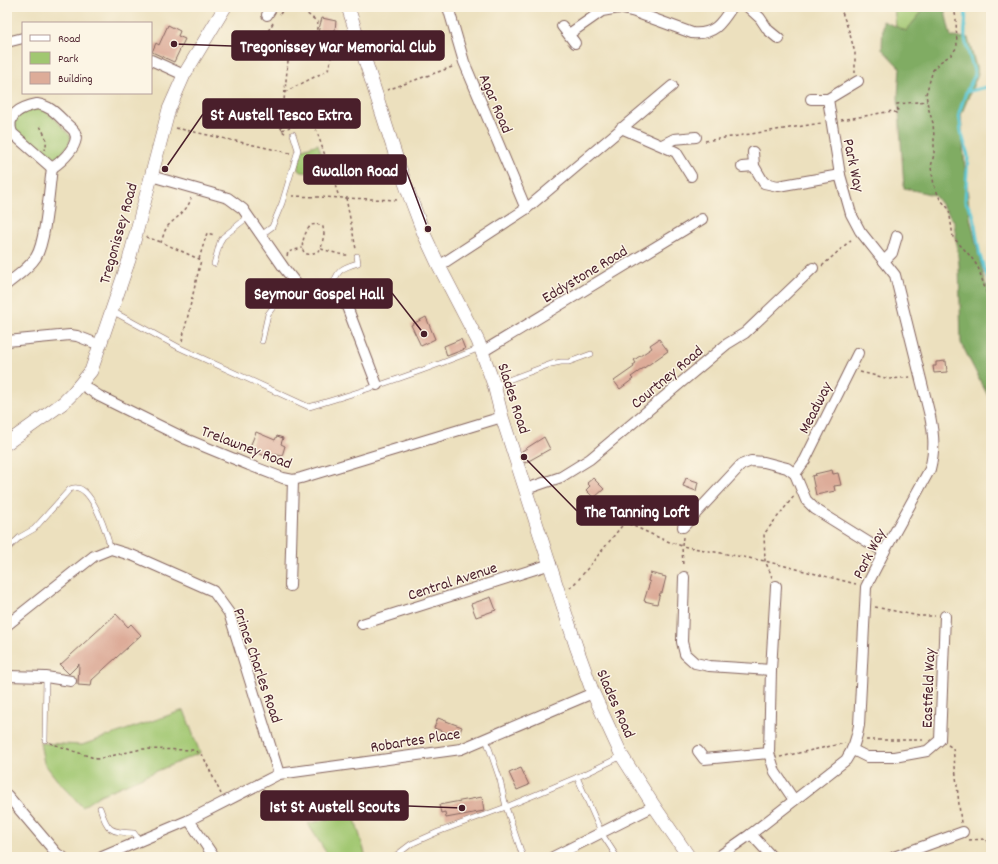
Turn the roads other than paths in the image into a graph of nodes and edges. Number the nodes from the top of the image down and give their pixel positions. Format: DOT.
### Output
graph roads {
  1 [pos="225,7"];
  2 [pos="348,7"];
  3 [pos="448,7"];
  4 [pos="732,7"];
  5 [pos="748,7"];
  6 [pos="562,26"];
  7 [pos="22,38"];
  8 [pos="779,39"];
  9 [pos="7,42"];
  10 [pos="152,60"];
  11 [pos="184,75"];
  12 [pos="858,81"];
  13 [pos="672,86"];
  14 [pos="811,98"];
  15 [pos="828,99"];
  16 [pos="621,128"];
  17 [pos="293,134"];
  18 [pos="696,137"];
  19 [pos="662,146"];
  20 [pos="753,152"];
  21 [pos="754,166"];
  22 [pos="742,167"];
  23 [pos="52,168"];
  24 [pos="840,175"];
  25 [pos="151,176"];
  26 [pos="691,176"];
  27 [pos="526,209"];
  28 [pos="248,217"];
  29 [pos="702,219"];
  30 [pos="261,235"];
  31 [pos="897,236"];
  32 [pos="357,256"];
  33 [pos="884,261"];
  34 [pos="214,264"];
  35 [pos="439,266"];
  36 [pos="813,268"];
  37 [pos="294,280"];
  38 [pos="7,284"];
  39 [pos="332,288"];
  40 [pos="112,310"];
  41 [pos="262,341"];
  42 [pos="7,342"];
  43 [pos="100,346"];
  44 [pos="481,350"];
  45 [pos="858,353"];
  46 [pos="590,354"];
  47 [pos="81,384"];
  48 [pos="377,386"];
  49 [pos="494,386"];
  50 [pos="502,417"];
  51 [pos="7,442"];
  52 [pos="795,474"];
  53 [pos="293,480"];
  54 [pos="526,489"];
  55 [pos="683,527"];
  56 [pos="7,548"];
  57 [pos="111,549"];
  58 [pos="884,552"];
  59 [pos="551,564"];
  60 [pos="684,577"];
  61 [pos="290,586"];
  62 [pos="776,586"];
  63 [pos="945,616"];
  64 [pos="7,624"];
  65 [pos="362,624"];
  66 [pos="771,670"];
  67 [pos="7,676"];
  68 [pos="46,676"];
  69 [pos="71,681"];
  70 [pos="593,693"];
  71 [pos="486,739"];
  72 [pos="45,740"];
  73 [pos="855,745"];
  74 [pos="698,751"];
  75 [pos="622,756"];
  76 [pos="770,756"];
  77 [pos="279,774"];
  78 [pos="577,777"];
  79 [pos="7,795"];
  80 [pos="794,800"];
  81 [pos="654,806"];
  82 [pos="506,807"];
  83 [pos="100,808"];
  84 [pos="190,820"];
  85 [pos="963,832"];
  86 [pos="602,834"];
  87 [pos="751,834"];
  88 [pos="140,841"];
  89 [pos="63,857"];
  90 [pos="102,857"];
  91 [pos="214,857"];
  92 [pos="394,857"];
  93 [pos="523,857"];
  94 [pos="553,857"];
  95 [pos="618,857"];
  96 [pos="689,857"];
  97 [pos="718,857"];
  98 [pos="772,857"];
  99 [pos="894,857"];
  1 -- 11 [label="street, Tregonissey Road"];
  2 -- 35 [label="street, Slades Road"];
  3 -- 27 [label="street, Agar Road"];
  4 -- 6 [label="street"];
  5 -- 8 [label="street"];
  7 -- 9 [label="street"];
  10 -- 11 [label="street"];
  11 -- 25 [label="street, Tregonissey Road"];
  12 -- 15 [label="street"];
  13 -- 16 [label="street"];
  14 -- 15 [label="street"];
  15 -- 24 [label="street, Park Way"];
  16 -- 19 [label="street"];
  16 -- 27 [label="street"];
  17 -- 30 [label="lane"];
  18 -- 19 [label="street"];
  19 -- 26 [label="street"];
  20 -- 21 [label="street"];
  21 -- 22 [label="street"];
  21 -- 24 [label="street"];
  23 -- 23 [label="street"];
  23 -- 38 [label="street"];
  24 -- 33 [label="street, Park Way"];
  25 -- 28 [label="street"];
  25 -- 40 [label="street, Tregonissey Road"];
  27 -- 35 [label="street"];
  28 -- 30 [label="street"];
  28 -- 34 [label="lane"];
  29 -- 44 [label="street, Eddystone Road"];
  30 -- 37 [label="street"];
  31 -- 33 [label="street"];
  32 -- 39 [label="lane"];
  33 -- 58 [label="street, Park Way"];
  35 -- 44 [label="street, Slades Road"];
  36 -- 54 [label="street, Courtney Road"];
  37 -- 39 [label="street"];
  37 -- 41 [label="lane"];
  39 -- 48 [label="street"];
  40 -- 43 [label="street, Tregonissey Road"];
  40 -- 48 [label="lane"];
  42 -- 43 [label="street"];
  43 -- 47 [label="street, Tregonissey Road"];
  44 -- 48 [label="lane"];
  44 -- 49 [label="street, Slades Road"];
  45 -- 52 [label="street, Meadway"];
  46 -- 49 [label="lane"];
  47 -- 51 [label="street, Tregonissey Road"];
  47 -- 53 [label="street, Trelawney Road"];
  49 -- 50 [label="street, Slades Road"];
  50 -- 53 [label="street, Trelawney Road"];
  50 -- 54 [label="street, Slades Road"];
  52 -- 55 [label="street"];
  52 -- 58 [label="street"];
  53 -- 61 [label="street"];
  54 -- 59 [label="street, Slades Road"];
  56 -- 57 [label="lane"];
  57 -- 64 [label="street"];
  57 -- 77 [label="street, Prince Charles Road"];
  58 -- 73 [label="street, Park Way"];
  59 -- 65 [label="street, Central Avenue"];
  59 -- 70 [label="street, Slades Road"];
  60 -- 66 [label="street"];
  62 -- 66 [label="street"];
  63 -- 73 [label="street, Eastfield Way"];
  66 -- 76 [label="street"];
  67 -- 68 [label="street"];
  68 -- 69 [label="street"];
  68 -- 72 [label="lane"];
  70 -- 71 [label="street, Robartes Place"];
  70 -- 75 [label="street, Slades Road"];
  71 -- 77 [label="street, Robartes Place"];
  71 -- 82 [label="lane"];
  73 -- 80 [label="street"];
  74 -- 76 [label="street"];
  75 -- 78 [label="lane"];
  75 -- 81 [label="street, Slades Road"];
  76 -- 80 [label="street"];
  77 -- 84 [label="street, Robartes Place"];
  78 -- 82 [label="lane"];
  78 -- 86 [label="lane"];
  79 -- 89 [label="street"];
  80 -- 87 [label="street"];
  81 -- 86 [label="street"];
  81 -- 96 [label="street, Slades Road"];
  82 -- 92 [label="lane"];
  82 -- 93 [label="lane"];
  83 -- 88 [label="lane"];
  84 -- 88 [label="street, Robartes Place"];
  84 -- 91 [label="street"];
  85 -- 99 [label="street"];
  86 -- 94 [label="street"];
  86 -- 95 [label="lane"];
  87 -- 97 [label="street"];
  87 -- 98 [label="street"];
  88 -- 90 [label="street, Robartes Place"];
}
